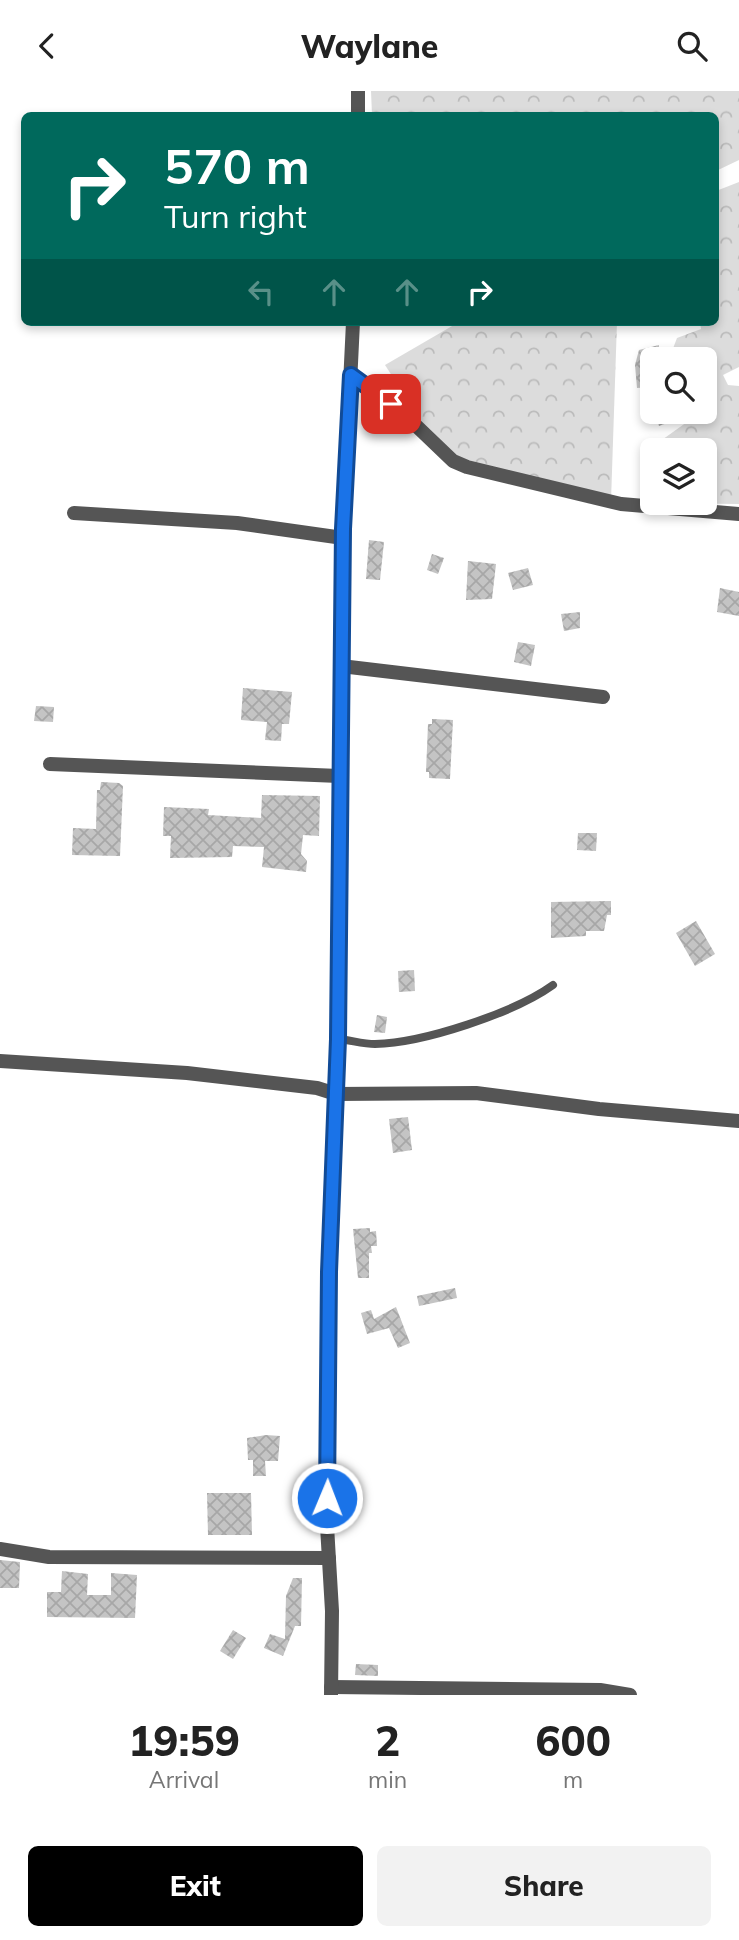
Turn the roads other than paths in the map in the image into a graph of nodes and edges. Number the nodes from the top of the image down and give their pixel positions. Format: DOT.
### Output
graph roads {
  1 [pos="358,91"];
  2 [pos="358,112"];
  3 [pos="353,326"];
  4 [pos="351,375"];
  5 [pos="75,513"];
  6 [pos="739,514"];
  7 [pos="343,538"];
  8 [pos="341,666"];
  9 [pos="603,697"];
  10 [pos="50,764"];
  11 [pos="339,775"];
  12 [pos="553,985"];
  13 [pos="338,1039"];
  14 [pos="0,1062"];
  15 [pos="336,1094"];
  16 [pos="739,1121"];
  17 [pos="0,1549"];
  18 [pos="329,1558"];
  19 [pos="331,1691"];
  20 [pos="630,1695"];
  1 -- 2 [label="street"];
  3 -- 4 [label="street"];
  4 -- 6 [label="street"];
  4 -- 7 [label="street"];
  5 -- 7 [label="street"];
  7 -- 8 [label="street"];
  8 -- 9 [label="street"];
  8 -- 11 [label="street"];
  10 -- 11 [label="street"];
  11 -- 13 [label="street"];
  12 -- 13 [label="lane"];
  13 -- 15 [label="street"];
  14 -- 15 [label="street"];
  15 -- 16 [label="street"];
  15 -- 18 [label="street"];
  17 -- 18 [label="street"];
  18 -- 19 [label="street"];
  19 -- 20 [label="street"];
}
